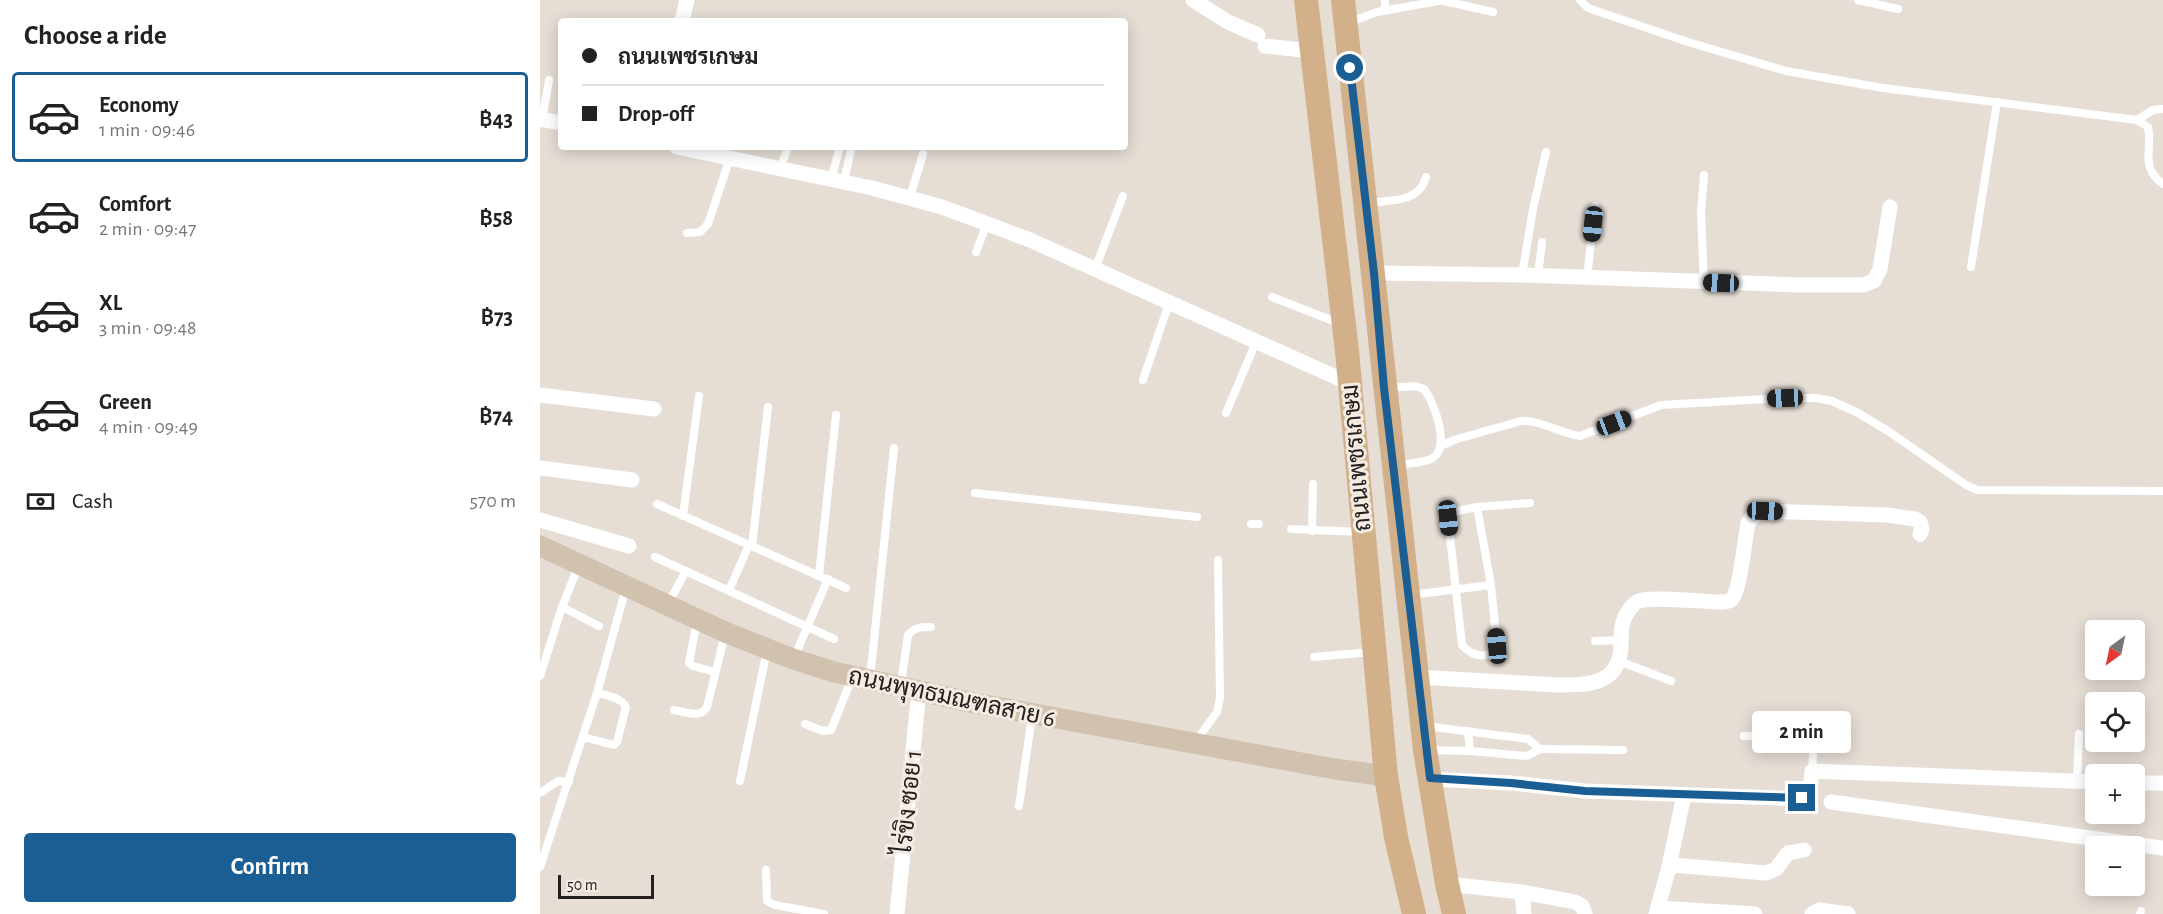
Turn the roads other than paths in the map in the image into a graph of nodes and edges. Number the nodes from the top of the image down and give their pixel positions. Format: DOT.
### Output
graph roads {
  1 [pos="687,0"];
  2 [pos="1193,0"];
  3 [pos="1306,0"];
  4 [pos="1385,0"];
  5 [pos="1580,0"];
  6 [pos="1858,0"];
  7 [pos="1444,1"];
  8 [pos="1898,9"];
  9 [pos="1385,10"];
  10 [pos="1344,12"];
  11 [pos="1494,12"];
  12 [pos="683,18"];
  13 [pos="1310,46"];
  14 [pos="549,80"];
  15 [pos="1997,102"];
  16 [pos="2163,109"];
  17 [pos="541,119"];
  18 [pos="2137,120"];
  19 [pos="558,122"];
  20 [pos="787,150"];
  21 [pos="840,150"];
  22 [pos="851,150"];
  23 [pos="715,151"];
  24 [pos="1546,152"];
  25 [pos="922,154"];
  26 [pos="730,158"];
  27 [pos="780,169"];
  28 [pos="1704,175"];
  29 [pos="1426,177"];
  30 [pos="837,181"];
  31 [pos="2163,184"];
  32 [pos="1123,196"];
  33 [pos="910,197"];
  34 [pos="1366,203"];
  35 [pos="1595,206"];
  36 [pos="1890,207"];
  37 [pos="987,223"];
  38 [pos="687,232"];
  39 [pos="1542,242"];
  40 [pos="976,252"];
  41 [pos="1971,267"];
  42 [pos="1095,269"];
  43 [pos="1374,273"];
  44 [pos="1522,275"];
  45 [pos="1538,276"];
  46 [pos="1587,278"];
  47 [pos="1704,282"];
  48 [pos="1272,297"];
  49 [pos="1169,303"];
  50 [pos="1343,325"];
  51 [pos="1256,342"];
  52 [pos="1143,380"];
  53 [pos="1349,383"];
  54 [pos="1384,388"];
  55 [pos="540,395"];
  56 [pos="699,396"];
  57 [pos="768,407"];
  58 [pos="654,409"];
  59 [pos="1226,413"];
  60 [pos="837,415"];
  61 [pos="1440,446"];
  62 [pos="894,448"];
  63 [pos="1393,466"];
  64 [pos="540,468"];
  65 [pos="632,480"];
  66 [pos="1313,484"];
  67 [pos="2163,491"];
  68 [pos="975,493"];
  69 [pos="1530,503"];
  70 [pos="657,504"];
  71 [pos="1477,507"];
  72 [pos="683,516"];
  73 [pos="1197,517"];
  74 [pos="540,520"];
  75 [pos="1291,529"];
  76 [pos="1312,531"];
  77 [pos="1362,531"];
  78 [pos="1920,534"];
  79 [pos="750,545"];
  80 [pos="540,546"];
  81 [pos="629,546"];
  82 [pos="656,557"];
  83 [pos="1218,560"];
  84 [pos="579,564"];
  85 [pos="686,571"];
  86 [pos="819,574"];
  87 [pos="828,579"];
  88 [pos="1491,585"];
  89 [pos="627,586"];
  90 [pos="846,588"];
  91 [pos="1453,588"];
  92 [pos="729,590"];
  93 [pos="1408,595"];
  94 [pos="667,605"];
  95 [pos="562,606"];
  96 [pos="697,619"];
  97 [pos="599,626"];
  98 [pos="808,627"];
  99 [pos="931,627"];
  100 [pos="725,632"];
  101 [pos="834,639"];
  102 [pos="1595,640"];
  103 [pos="1621,640"];
  104 [pos="767,649"];
  105 [pos="1373,652"];
  106 [pos="1314,657"];
  107 [pos="793,659"];
  108 [pos="1619,661"];
  109 [pos="715,672"];
  110 [pos="540,676"];
  111 [pos="1418,677"];
  112 [pos="862,679"];
  113 [pos="1671,681"];
  114 [pos="910,688"];
  115 [pos="597,693"];
  116 [pos="674,710"];
  117 [pos="1032,714"];
  118 [pos="805,724"];
  119 [pos="1423,726"];
  120 [pos="1468,732"];
  121 [pos="2079,734"];
  122 [pos="1744,736"];
  123 [pos="583,737"];
  124 [pos="1194,744"];
  125 [pos="1540,749"];
  126 [pos="1425,750"];
  127 [pos="1623,750"];
  128 [pos="1470,751"];
  129 [pos="1812,771"];
  130 [pos="1386,776"];
  131 [pos="1430,778"];
  132 [pos="740,781"];
  133 [pos="2077,781"];
  134 [pos="2085,781"];
  135 [pos="569,782"];
  136 [pos="2145,783"];
  137 [pos="2163,783"];
  138 [pos="540,793"];
  139 [pos="1684,795"];
  140 [pos="1821,800"];
  141 [pos="1018,806"];
  142 [pos="2163,848"];
  143 [pos="1804,850"];
  144 [pos="540,867"];
  145 [pos="766,870"];
  146 [pos="1668,871"];
  147 [pos="1447,884"];
  148 [pos="1522,892"];
  149 [pos="1657,911"];
  150 [pos="824,914"];
  151 [pos="897,914"];
  152 [pos="1414,914"];
  153 [pos="1454,914"];
  154 [pos="1524,914"];
  155 [pos="1585,914"];
  156 [pos="1755,914"];
  157 [pos="1812,914"];
  158 [pos="1848,914"];
  1 -- 12 [label="street"];
  2 -- 13 [label="street"];
  3 -- 13 [label="main road, ถนนเพชรเกษม"];
  4 -- 9 [label="lane"];
  5 -- 15 [label="lane"];
  6 -- 8 [label="lane"];
  7 -- 9 [label="lane"];
  7 -- 11 [label="lane"];
  9 -- 10 [label="lane"];
  10 -- 34 [label="main road, ถนนเพชรเกษม"];
  13 -- 50 [label="main road, ถนนเพชรเกษม"];
  14 -- 17 [label="lane"];
  15 -- 18 [label="lane"];
  15 -- 41 [label="lane"];
  16 -- 18 [label="lane"];
  17 -- 19 [label="street"];
  18 -- 31 [label="lane"];
  20 -- 27 [label="lane"];
  21 -- 30 [label="lane"];
  22 -- 30 [label="lane"];
  23 -- 26 [label="street"];
  24 -- 44 [label="lane"];
  25 -- 33 [label="lane"];
  26 -- 27 [label="street"];
  26 -- 38 [label="lane"];
  27 -- 30 [label="street"];
  28 -- 47 [label="lane"];
  29 -- 34 [label="lane"];
  30 -- 33 [label="street"];
  32 -- 42 [label="lane"];
  33 -- 37 [label="street"];
  34 -- 43 [label="main road, ถนนเพชรเกษม"];
  35 -- 46 [label="lane"];
  36 -- 47 [label="street"];
  37 -- 40 [label="lane"];
  37 -- 42 [label="street"];
  39 -- 45 [label="lane"];
  42 -- 49 [label="street"];
  43 -- 44 [label="street"];
  43 -- 54 [label="main road, ถนนเพชรเกษม"];
  44 -- 45 [label="street"];
  45 -- 46 [label="street"];
  46 -- 47 [label="street"];
  48 -- 50 [label="lane"];
  49 -- 51 [label="street"];
  49 -- 52 [label="lane"];
  50 -- 53 [label="main road, ถนนเพชรเกษม"];
  51 -- 53 [label="street"];
  51 -- 59 [label="lane"];
  53 -- 77 [label="main road, ถนนเพชรเกษม"];
  54 -- 61 [label="lane"];
  54 -- 63 [label="main road, ถนนเพชรเกษม"];
  55 -- 58 [label="street"];
  56 -- 72 [label="lane"];
  57 -- 79 [label="lane"];
  60 -- 86 [label="lane"];
  61 -- 63 [label="lane"];
  61 -- 67 [label="lane"];
  62 -- 112 [label="lane"];
  63 -- 93 [label="main road, ถนนเพชรเกษม"];
  64 -- 65 [label="street"];
  66 -- 76 [label="lane"];
  68 -- 73 [label="lane"];
  69 -- 71 [label="lane"];
  70 -- 72 [label="lane"];
  71 -- 88 [label="lane"];
  71 -- 91 [label="lane"];
  72 -- 79 [label="lane"];
  74 -- 81 [label="street"];
  75 -- 76 [label="lane"];
  76 -- 77 [label="lane"];
  77 -- 105 [label="main road, ถนนเพชรเกษม"];
  78 -- 103 [label="street"];
  79 -- 86 [label="lane"];
  79 -- 92 [label="lane"];
  80 -- 84 [label="main road, ถนนพุทธมณฑลสาย 6"];
  82 -- 85 [label="lane"];
  83 -- 124 [label="lane"];
  84 -- 89 [label="main road, ถนนพุทธมณฑลสาย 6"];
  84 -- 95 [label="lane"];
  85 -- 92 [label="lane"];
  85 -- 94 [label="lane"];
  86 -- 87 [label="lane"];
  87 -- 90 [label="lane"];
  87 -- 98 [label="lane"];
  88 -- 91 [label="lane"];
  88 -- 91 [label="lane"];
  89 -- 94 [label="main road, ถนนพุทธมณฑลสาย 6"];
  89 -- 115 [label="lane"];
  91 -- 93 [label="lane"];
  92 -- 98 [label="lane"];
  93 -- 111 [label="main road, ถนนเพชรเกษม"];
  94 -- 96 [label="main road, ถนนพุทธมณฑลสาย 6"];
  95 -- 97 [label="lane"];
  95 -- 110 [label="lane"];
  96 -- 100 [label="main road, ถนนพุทธมณฑลสาย 6"];
  96 -- 109 [label="lane"];
  98 -- 101 [label="lane"];
  98 -- 107 [label="lane"];
  99 -- 114 [label="lane"];
  100 -- 104 [label="main road, ถนนพุทธมณฑลสาย 6"];
  100 -- 109 [label="lane"];
  102 -- 103 [label="lane"];
  103 -- 108 [label="street"];
  104 -- 107 [label="main road, ถนนพุทธมณฑลสาย 6"];
  104 -- 132 [label="lane"];
  105 -- 106 [label="lane"];
  105 -- 130 [label="main road, ถนนเพชรเกษม"];
  107 -- 112 [label="main road, ถนนพุทธมณฑลสาย 6"];
  108 -- 111 [label="street"];
  108 -- 113 [label="lane"];
  109 -- 116 [label="lane"];
  111 -- 119 [label="main road, ถนนเพชรเกษม"];
  112 -- 114 [label="main road, ถนนพุทธมณฑลสาย 6"];
  112 -- 118 [label="lane"];
  114 -- 117 [label="main road, ถนนพุทธมณฑลสาย 6"];
  114 -- 151 [label="street, ไร่ขิง ซอย 1"];
  115 -- 123 [label="lane"];
  115 -- 123 [label="lane"];
  117 -- 124 [label="main road, ถนนพุทธมณฑลสาย 6"];
  117 -- 141 [label="lane"];
  119 -- 120 [label="lane"];
  119 -- 126 [label="main road, ถนนเพชรเกษม"];
  120 -- 125 [label="lane"];
  120 -- 128 [label="lane"];
  121 -- 133 [label="lane"];
  122 -- 129 [label="lane"];
  123 -- 135 [label="lane"];
  124 -- 130 [label="main road, ถนนพุทธมณฑลสาย 6"];
  125 -- 127 [label="lane"];
  125 -- 128 [label="lane"];
  126 -- 128 [label="lane"];
  126 -- 131 [label="main road, ถนนเพชรเกษม"];
  129 -- 133 [label="street"];
  129 -- 140 [label="street"];
  130 -- 152 [label="main road, ถนนเพชรเกษม"];
  131 -- 139 [label="street"];
  131 -- 147 [label="main road, ถนนเพชรเกษม"];
  133 -- 134 [label="street"];
  135 -- 138 [label="lane"];
  135 -- 144 [label="lane"];
  136 -- 137 [label="street"];
  139 -- 140 [label="street"];
  139 -- 146 [label="street"];
  140 -- 142 [label="street"];
  143 -- 146 [label="street"];
  145 -- 150 [label="lane"];
  146 -- 149 [label="street"];
  147 -- 148 [label="street"];
  147 -- 153 [label="main road, ถนนเพชรเกษม"];
  148 -- 154 [label="street"];
  148 -- 155 [label="street"];
  149 -- 156 [label="street"];
  157 -- 158 [label="street"];
}
